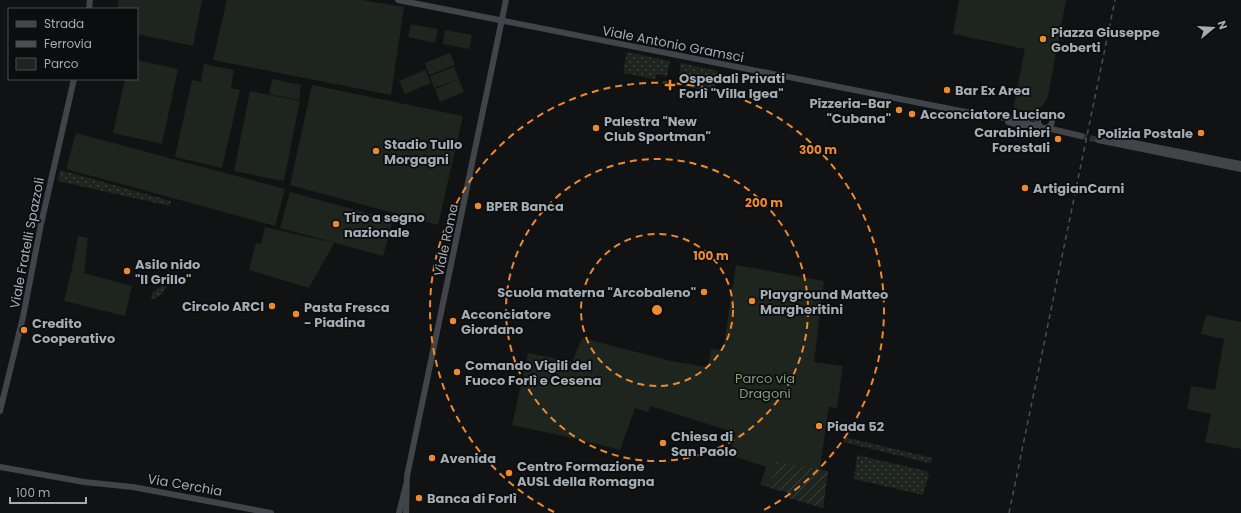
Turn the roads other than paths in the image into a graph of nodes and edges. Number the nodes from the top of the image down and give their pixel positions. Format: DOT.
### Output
graph roads {
  1 [pos="398,0"];
  2 [pos="506,0"];
  3 [pos="502,21"];
  4 [pos="74,80"];
  5 [pos="981,115"];
  6 [pos="1040,117"];
  7 [pos="1039,125"];
  8 [pos="1050,126"];
  9 [pos="1081,136"];
  10 [pos="1241,164"];
  11 [pos="1241,169"];
  12 [pos="0,411"];
  13 [pos="0,467"];
  14 [pos="407,483"];
  15 [pos="271,513"];
  16 [pos="399,513"];
  17 [pos="406,513"];
  1 -- 3 [label="main road, Viale Antonio Gramsci"];
  2 -- 3 [label="main road, Viale Roma"];
  3 -- 5 [label="main road, Viale Antonio Gramsci"];
  3 -- 14 [label="main road, Viale Roma"];
  4 -- 12 [label="main road, Viale Fratelli Spazzoli"];
  5 -- 6 [label="main road, Viale Antonio Gramsci"];
  5 -- 7 [label="main road, Viale Antonio Gramsci"];
  6 -- 7 [label="main road"];
  6 -- 8 [label="main road"];
  7 -- 8 [label="main road"];
  8 -- 9 [label="main road"];
  10 -- 11 [label="main road"];
  13 -- 15 [label="main road, Via Cerchia"];
  14 -- 16 [label="main road, Viale Roma"];
  14 -- 17 [label="main road, Viale Roma"];
}
